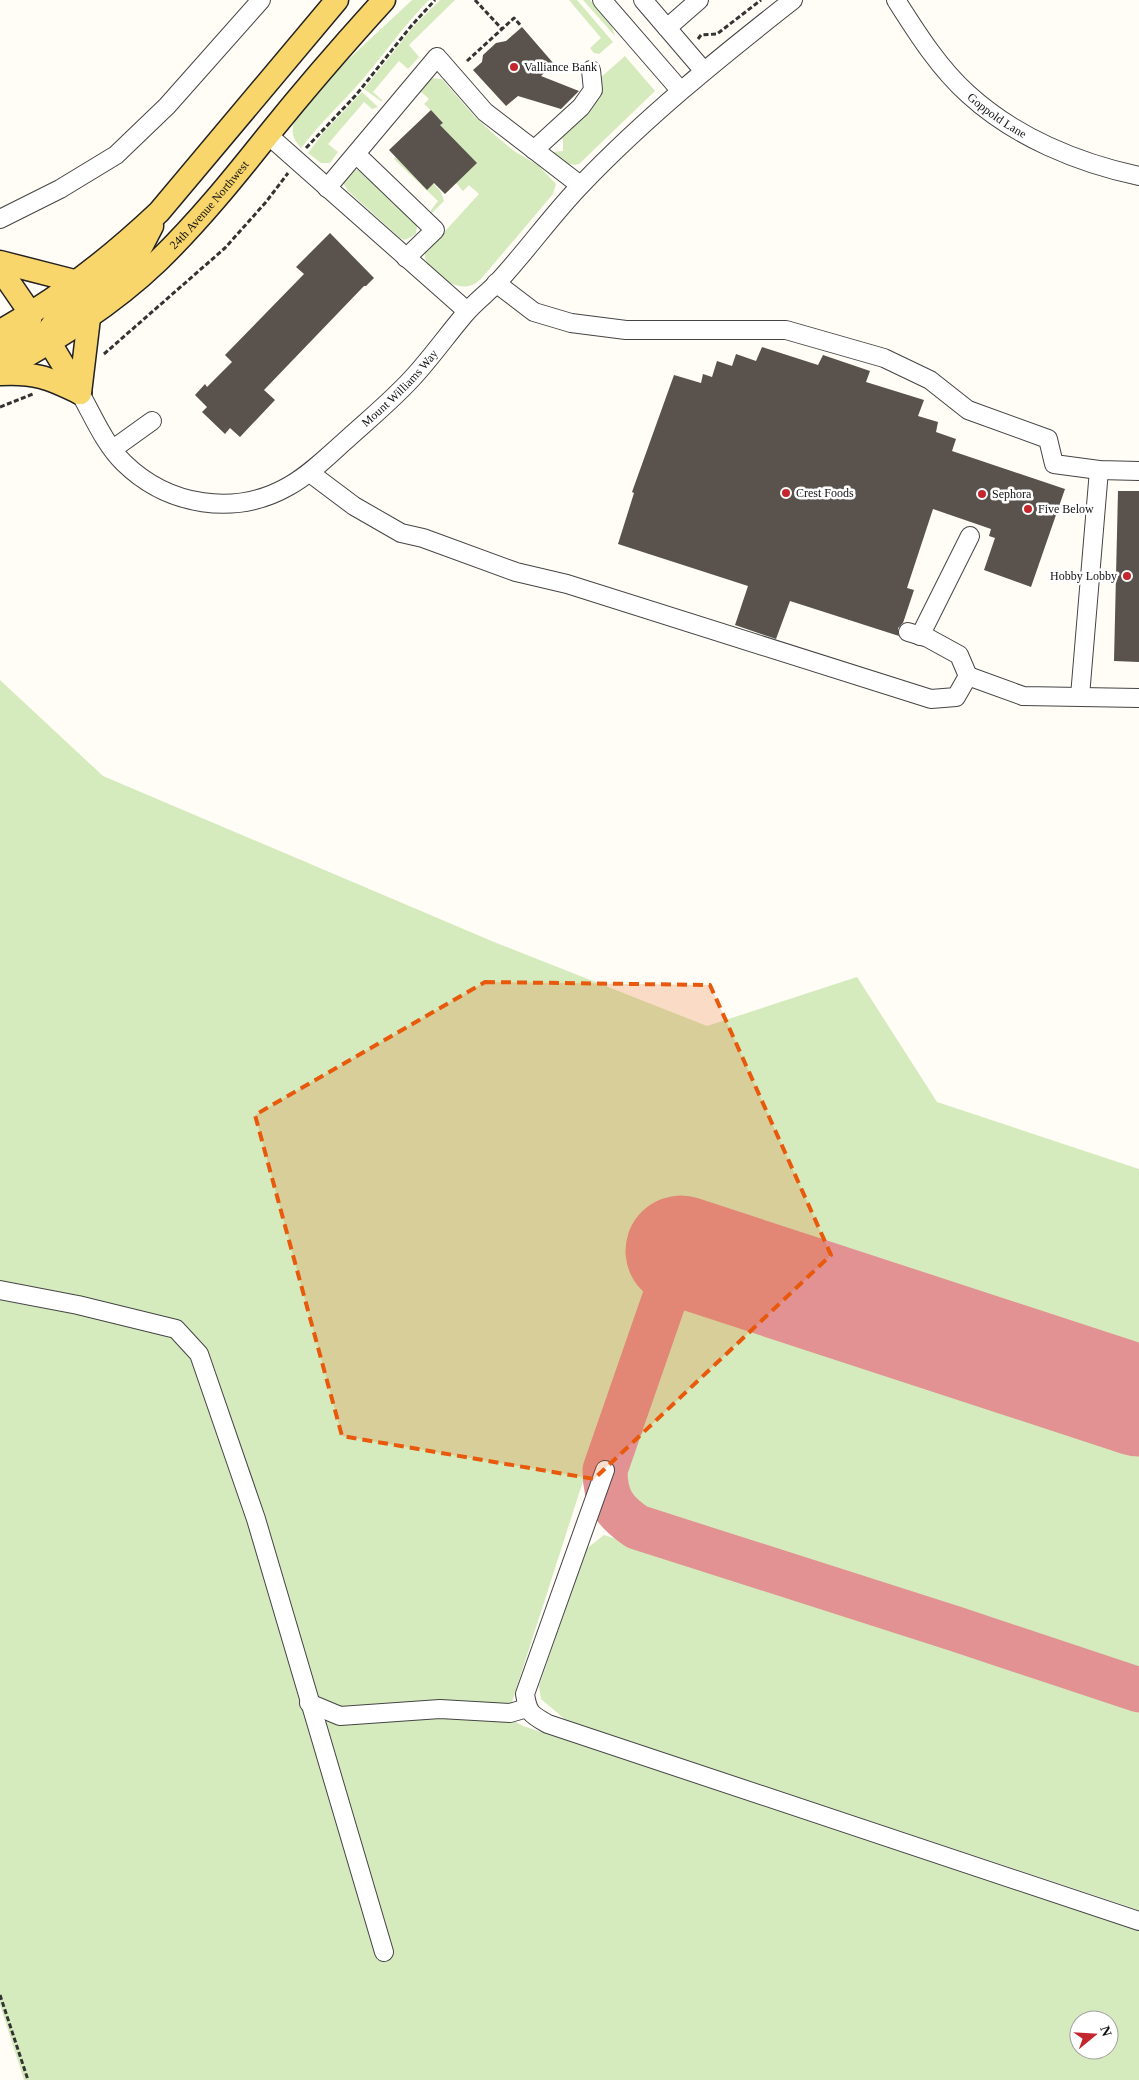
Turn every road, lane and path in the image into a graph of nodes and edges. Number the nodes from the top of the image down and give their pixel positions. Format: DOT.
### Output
graph roads {
  1 [pos="261,0"];
  2 [pos="337,0"];
  3 [pos="384,0"];
  4 [pos="435,0"];
  5 [pos="475,0"];
  6 [pos="602,0"];
  7 [pos="643,0"];
  8 [pos="699,0"];
  9 [pos="761,0"];
  10 [pos="793,0"];
  11 [pos="896,0"];
  12 [pos="521,26"];
  13 [pos="667,28"];
  14 [pos="502,29"];
  15 [pos="698,39"];
  16 [pos="467,61"];
  17 [pos="591,70"];
  18 [pos="703,70"];
  19 [pos="680,90"];
  20 [pos="268,135"];
  21 [pos="534,150"];
  22 [pos="356,154"];
  23 [pos="296,159"];
  24 [pos="1139,176"];
  25 [pos="580,185"];
  26 [pos="327,188"];
  27 [pos="162,208"];
  28 [pos="0,219"];
  29 [pos="406,258"];
  30 [pos="0,262"];
  31 [pos="0,269"];
  32 [pos="78,282"];
  33 [pos="496,283"];
  34 [pos="467,311"];
  35 [pos="31,314"];
  36 [pos="89,318"];
  37 [pos="0,331"];
  38 [pos="50,343"];
  39 [pos="0,350"];
  40 [pos="83,367"];
  41 [pos="0,372"];
  42 [pos="56,381"];
  43 [pos="80,393"];
  44 [pos="0,406"];
  45 [pos="152,421"];
  46 [pos="113,449"];
  47 [pos="1099,470"];
  48 [pos="1139,471"];
  49 [pos="310,473"];
  50 [pos="970,536"];
  51 [pos="968,676"];
  52 [pos="1080,696"];
  53 [pos="1139,698"];
  54 [pos="0,1290"];
  55 [pos="605,1470"];
  56 [pos="309,1703"];
  57 [pos="527,1708"];
  58 [pos="1139,1921"];
  59 [pos="384,1952"];
  60 [pos="0,1994"];
  61 [pos="28,2080"];
  1 -- 28 [label="street"];
  2 -- 27 [label="main road"];
  3 -- 20 [label="main road, 24th Avenue Northwest"];
  4 -- 23 [label="path"];
  5 -- 14 [label="path"];
  6 -- 19 [label="street"];
  7 -- 13 [label="street"];
  8 -- 13 [label="street"];
  9 -- 15 [label="path"];
  10 -- 18 [label="street"];
  11 -- 24 [label="street, Goppold Lane"];
  12 -- 14 [label="path"];
  13 -- 18 [label="street"];
  14 -- 16 [label="path"];
  17 -- 21 [label="street"];
  18 -- 19 [label="street, Mount Williams Way"];
  19 -- 25 [label="street, Mount Williams Way"];
  20 -- 23 [label="street"];
  20 -- 36 [label="main road, 24th Avenue Northwest"];
  21 -- 22 [label="street"];
  21 -- 25 [label="street"];
  22 -- 26 [label="street"];
  22 -- 29 [label="street"];
  23 -- 26 [label="street"];
  23 -- 40 [label="path"];
  25 -- 33 [label="street, Mount Williams Way"];
  26 -- 29 [label="street"];
  27 -- 32 [label="main road"];
  27 -- 38 [label="main road"];
  29 -- 34 [label="street"];
  30 -- 32 [label="main road"];
  31 -- 35 [label="main road"];
  32 -- 35 [label="main road"];
  33 -- 34 [label="street, Mount Williams Way"];
  33 -- 47 [label="street"];
  34 -- 49 [label="street, Mount Williams Way"];
  35 -- 37 [label="main road"];
  35 -- 39 [label="main road"];
  36 -- 38 [label="main road, 24th Avenue Northwest"];
  36 -- 40 [label="main road"];
  38 -- 41 [label="main road, 24th Avenue Northwest"];
  38 -- 43 [label="main road"];
  40 -- 43 [label="main road"];
  41 -- 42 [label="main road"];
  42 -- 43 [label="main road"];
  42 -- 44 [label="path"];
  43 -- 46 [label="street, Mount Williams Way"];
  45 -- 46 [label="street"];
  46 -- 49 [label="street, Mount Williams Way"];
  47 -- 48 [label="street"];
  47 -- 52 [label="street"];
  49 -- 51 [label="street"];
  50 -- 51 [label="street"];
  51 -- 52 [label="street"];
  52 -- 53 [label="street"];
  54 -- 56 [label="street"];
  55 -- 57 [label="street"];
  56 -- 57 [label="street"];
  56 -- 59 [label="street"];
  57 -- 58 [label="street"];
  60 -- 61 [label="path"];
}
